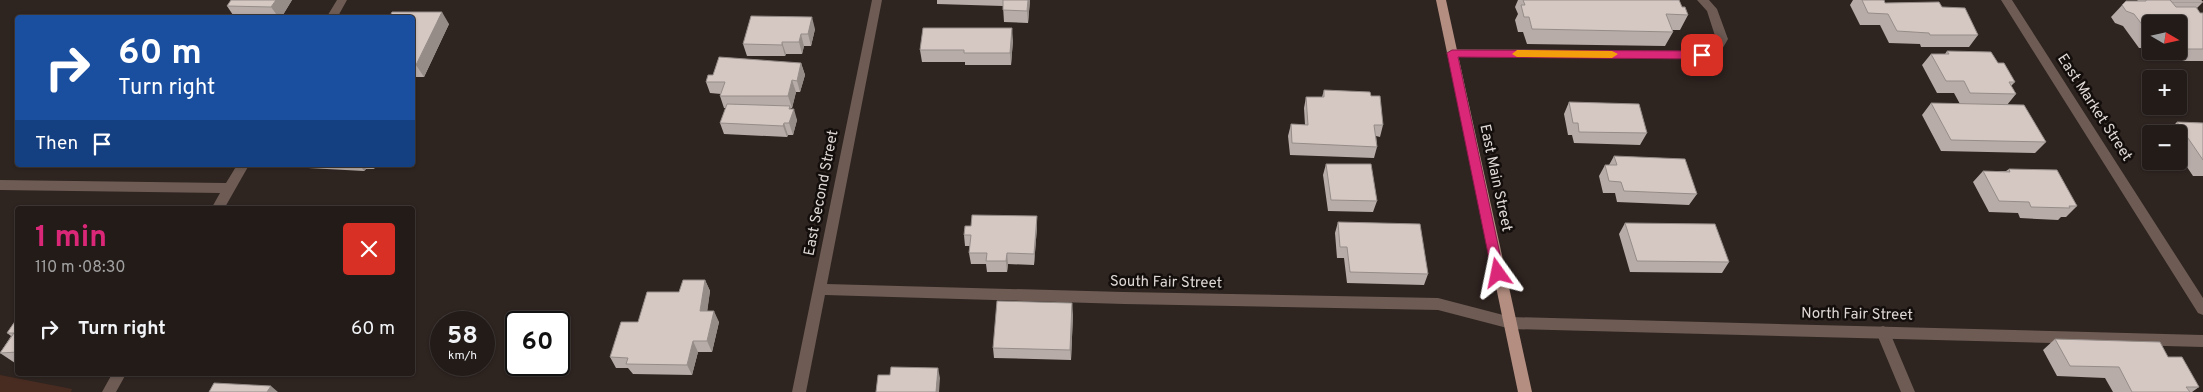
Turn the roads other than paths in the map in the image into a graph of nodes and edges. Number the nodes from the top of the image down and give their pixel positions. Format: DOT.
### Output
graph roads {
  1 [pos="342,0"];
  2 [pos="877,0"];
  3 [pos="1441,0"];
  4 [pos="1702,0"];
  5 [pos="2006,0"];
  6 [pos="333,15"];
  7 [pos="1452,53"];
  8 [pos="242,167"];
  9 [pos="0,185"];
  10 [pos="229,188"];
  11 [pos="219,206"];
  12 [pos="819,289"];
  13 [pos="2203,309"];
  14 [pos="1511,323"];
  15 [pos="1882,332"];
  16 [pos="2203,341"];
  17 [pos="118,376"];
  18 [pos="109,392"];
  19 [pos="799,392"];
  20 [pos="1525,392"];
  21 [pos="1908,392"];
  1 -- 6 [label="street"];
  2 -- 12 [label="street, East Second Street"];
  3 -- 7 [label="main road, East Main Street"];
  4 -- 7 [label="street"];
  5 -- 13 [label="street, East Market Street"];
  7 -- 14 [label="main road, East Main Street"];
  8 -- 10 [label="street"];
  9 -- 10 [label="street"];
  10 -- 11 [label="street"];
  12 -- 14 [label="street, South Fair Street"];
  12 -- 19 [label="street, East Second Street"];
  14 -- 15 [label="street, North Fair Street"];
  14 -- 20 [label="main road, East Main Street"];
  15 -- 16 [label="street, North Fair Street"];
  15 -- 21 [label="street"];
  17 -- 18 [label="street"];
}
